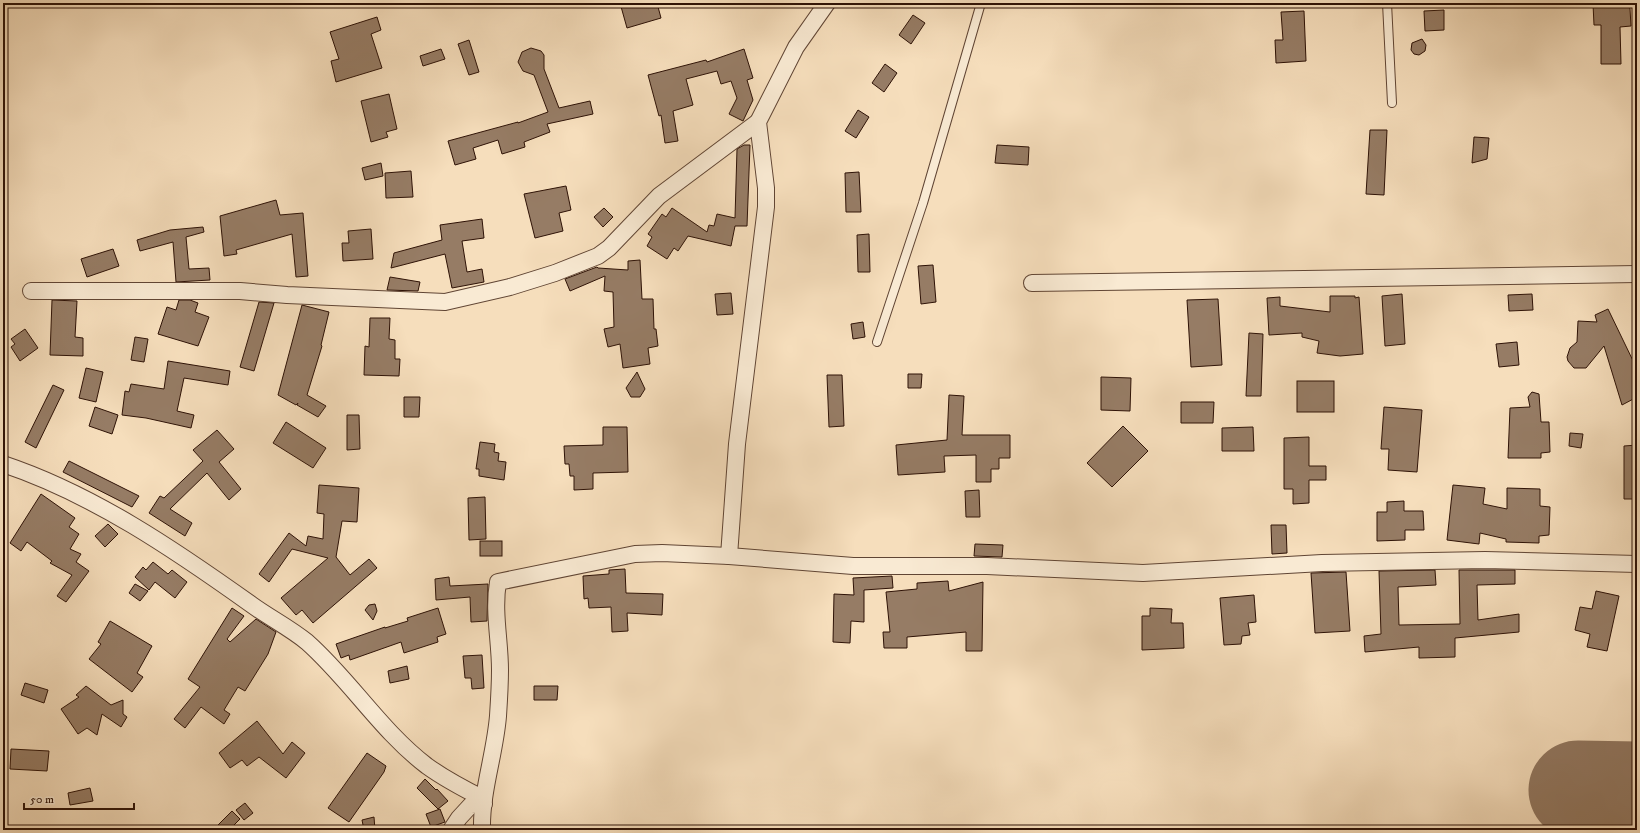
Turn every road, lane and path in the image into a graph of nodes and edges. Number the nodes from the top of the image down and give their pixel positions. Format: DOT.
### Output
graph roads {
  1 [pos="827,3"];
  2 [pos="981,3"];
  3 [pos="1387,3"];
  4 [pos="1392,103"];
  5 [pos="758,122"];
  6 [pos="1637,274"];
  7 [pos="1032,283"];
  8 [pos="31,291"];
  9 [pos="877,342"];
  10 [pos="3,464"];
  11 [pos="729,556"];
  12 [pos="1637,564"];
  13 [pos="484,801"];
  14 [pos="451,830"];
  15 [pos="482,830"];
  1 -- 5 [label="street"];
  2 -- 9 [label="lane"];
  3 -- 4 [label="lane"];
  5 -- 8 [label="street"];
  5 -- 11 [label="street"];
  6 -- 7 [label="street"];
  10 -- 13 [label="street"];
  11 -- 12 [label="street"];
  11 -- 13 [label="street"];
  13 -- 14 [label="street"];
  13 -- 15 [label="street"];
}
